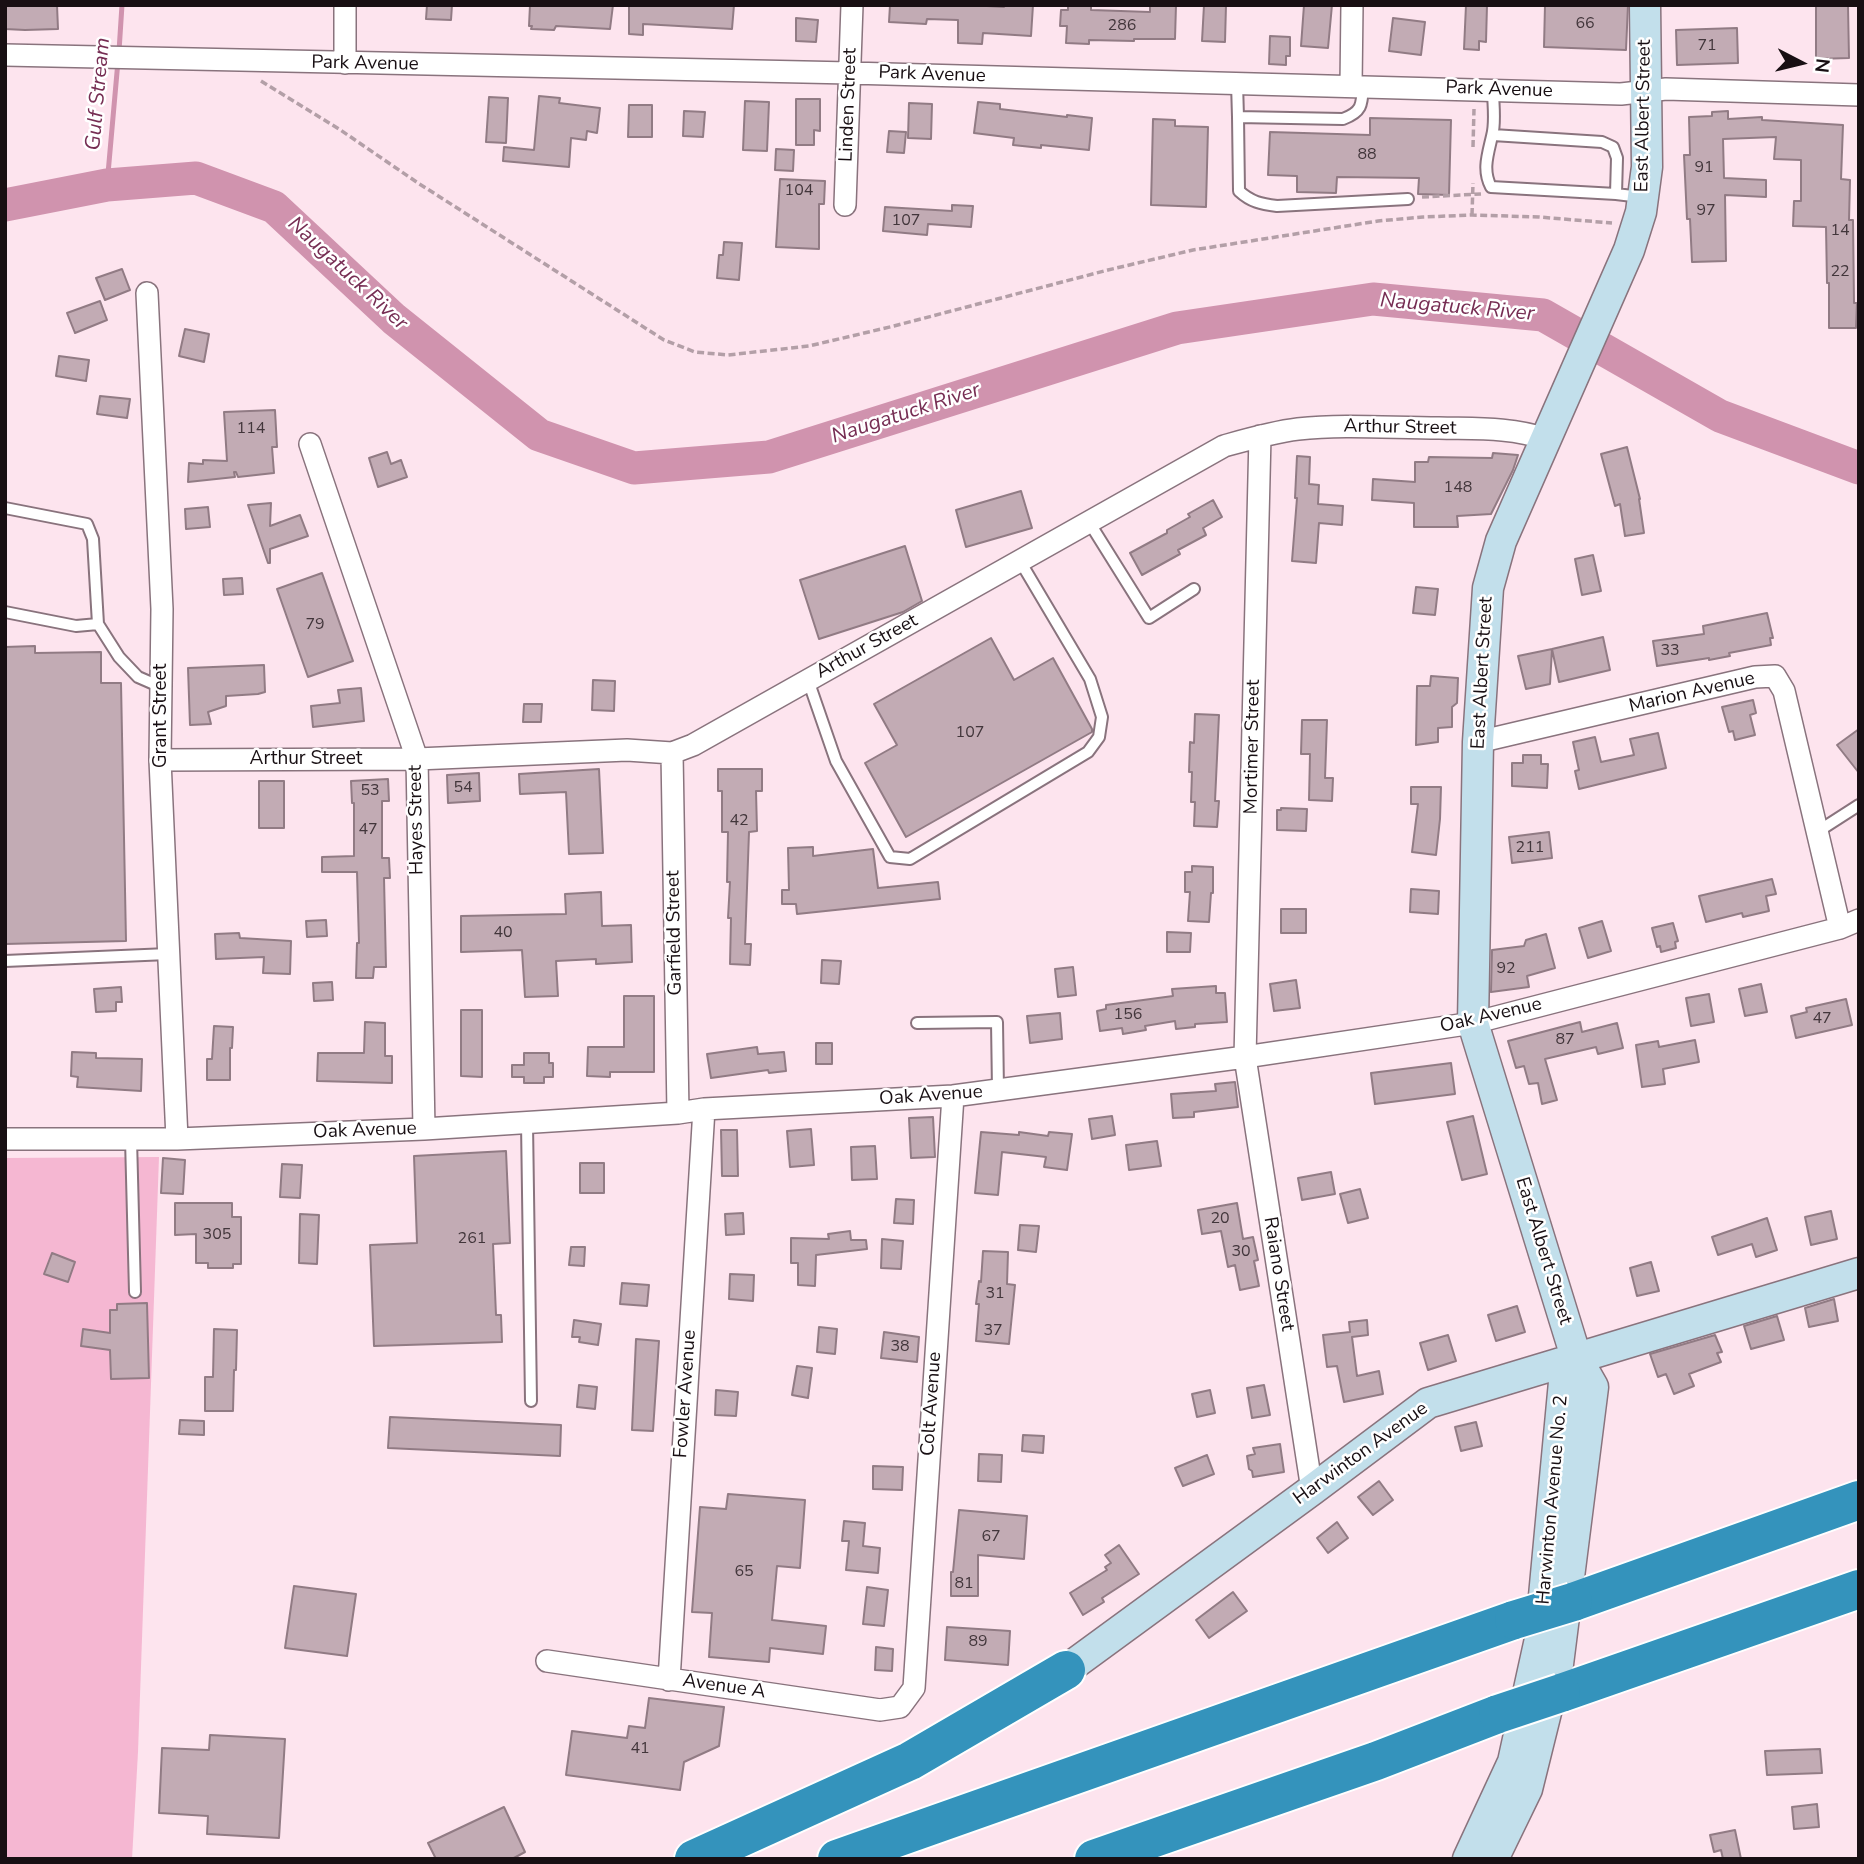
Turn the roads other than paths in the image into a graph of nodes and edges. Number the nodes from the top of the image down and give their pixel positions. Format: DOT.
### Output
graph roads {
  1 [pos="345,5"];
  2 [pos="852,5"];
  3 [pos="1352,5"];
  4 [pos="1645,5"];
  5 [pos="5,55"];
  6 [pos="345,63"];
  7 [pos="850,73"];
  8 [pos="1237,83"];
  9 [pos="1357,86"];
  10 [pos="1493,90"];
  11 [pos="1646,91"];
  12 [pos="1859,96"];
  13 [pos="1238,117"];
  14 [pos="1493,135"];
  15 [pos="1630,195"];
  16 [pos="1408,199"];
  17 [pos="845,205"];
  18 [pos="147,293"];
  19 [pos="1260,436"];
  20 [pos="1546,439"];
  21 [pos="310,444"];
  22 [pos="5,508"];
  23 [pos="1089,522"];
  24 [pos="1020,561"];
  25 [pos="1194,589"];
  26 [pos="5,612"];
  27 [pos="98,624"];
  28 [pos="808,680"];
  29 [pos="161,687"];
  30 [pos="1478,742"];
  31 [pos="672,753"];
  32 [pos="417,759"];
  33 [pos="160,760"];
  34 [pos="1859,805"];
  35 [pos="1817,832"];
  36 [pos="1849,924"];
  37 [pos="169,954"];
  38 [pos="5,961"];
  39 [pos="917,1023"];
  40 [pos="1473,1023"];
  41 [pos="1245,1058"];
  42 [pos="998,1090"];
  43 [pos="953,1096"];
  44 [pos="704,1109"];
  45 [pos="678,1113"];
  46 [pos="527,1123"];
  47 [pos="424,1129"];
  48 [pos="5,1139"];
  49 [pos="131,1139"];
  50 [pos="177,1139"];
  51 [pos="1859,1273"];
  52 [pos="135,1292"];
  53 [pos="1576,1357"];
  54 [pos="531,1401"];
  55 [pos="1312,1490"];
  56 [pos="1859,1500"];
  57 [pos="1859,1589"];
  58 [pos="547,1661"];
  59 [pos="1066,1670"];
  60 [pos="669,1680"];
  61 [pos="900,1707"];
  62 [pos="1376,1761"];
  63 [pos="695,1859"];
  64 [pos="837,1859"];
  65 [pos="1094,1859"];
  66 [pos="1175,1859"];
  67 [pos="1468,1859"];
  68 [pos="1493,1859"];
  1 -- 6 [label="street"];
  2 -- 7 [label="street, Linden Street"];
  3 -- 9 [label="street"];
  4 -- 11 [label="main road, East Albert Street"];
  5 -- 6 [label="street, Park Avenue"];
  6 -- 7 [label="street, Park Avenue"];
  7 -- 8 [label="street, Park Avenue"];
  7 -- 17 [label="street, Linden Street"];
  8 -- 9 [label="street, Park Avenue"];
  8 -- 13 [label="lane"];
  9 -- 10 [label="street, Park Avenue"];
  9 -- 13 [label="lane"];
  10 -- 11 [label="street, Park Avenue"];
  10 -- 14 [label="lane"];
  11 -- 12 [label="street, Park Avenue"];
  11 -- 15 [label="main road, East Albert Street"];
  13 -- 16 [label="lane"];
  14 -- 15 [label="lane"];
  14 -- 15 [label="lane"];
  15 -- 20 [label="main road, East Albert Street"];
  18 -- 29 [label="street, Grant Street"];
  19 -- 20 [label="street, Arthur Street"];
  19 -- 23 [label="street, Arthur Street"];
  19 -- 41 [label="street, Mortimer Street"];
  20 -- 30 [label="main road, East Albert Street"];
  21 -- 32 [label="street, Hayes Street"];
  22 -- 27 [label="lane"];
  23 -- 24 [label="street, Arthur Street"];
  23 -- 25 [label="lane"];
  24 -- 28 [label="street, Arthur Street"];
  24 -- 28 [label="lane"];
  26 -- 27 [label="lane"];
  27 -- 29 [label="lane"];
  28 -- 31 [label="street, Arthur Street"];
  29 -- 33 [label="street, Grant Street"];
  30 -- 35 [label="street, Marion Avenue"];
  30 -- 40 [label="main road, East Albert Street"];
  31 -- 32 [label="street, Arthur Street"];
  31 -- 45 [label="street, Garfield Street"];
  32 -- 33 [label="street, Arthur Street"];
  32 -- 47 [label="street, Hayes Street"];
  33 -- 37 [label="street, Grant Street"];
  34 -- 35 [label="lane"];
  35 -- 36 [label="street, Marion Avenue"];
  36 -- 40 [label="street, Oak Avenue"];
  37 -- 38 [label="lane"];
  37 -- 50 [label="street, Grant Street"];
  39 -- 42 [label="lane"];
  40 -- 41 [label="street, Oak Avenue"];
  40 -- 53 [label="main road, East Albert Street"];
  41 -- 42 [label="street, Oak Avenue"];
  41 -- 55 [label="street, Raiano Street"];
  42 -- 43 [label="street, Oak Avenue"];
  43 -- 44 [label="street, Oak Avenue"];
  43 -- 61 [label="street, Colt Avenue"];
  44 -- 45 [label="street, Oak Avenue"];
  44 -- 60 [label="street, Fowler Avenue"];
  45 -- 46 [label="street, Oak Avenue"];
  46 -- 47 [label="street, Oak Avenue"];
  46 -- 54 [label="lane"];
  47 -- 50 [label="street, Oak Avenue"];
  48 -- 49 [label="street, Oak Avenue"];
  49 -- 50 [label="street, Oak Avenue"];
  49 -- 52 [label="lane"];
  51 -- 53 [label="main road, Harwinton Avenue"];
  53 -- 55 [label="main road, Harwinton Avenue"];
  53 -- 67 [label="main road, Harwinton Avenue No. 2"];
  53 -- 68 [label="main road, Harwinton Avenue No. 2"];
  55 -- 59 [label="main road, Harwinton Avenue"];
  56 -- 64 [label="highway, bridge"];
  57 -- 62 [label="highway, bridge"];
  58 -- 60 [label="street, Avenue A"];
  59 -- 63 [label="highway"];
  60 -- 61 [label="street, Avenue A"];
  62 -- 65 [label="highway"];
  62 -- 66 [label="highway"];
}
